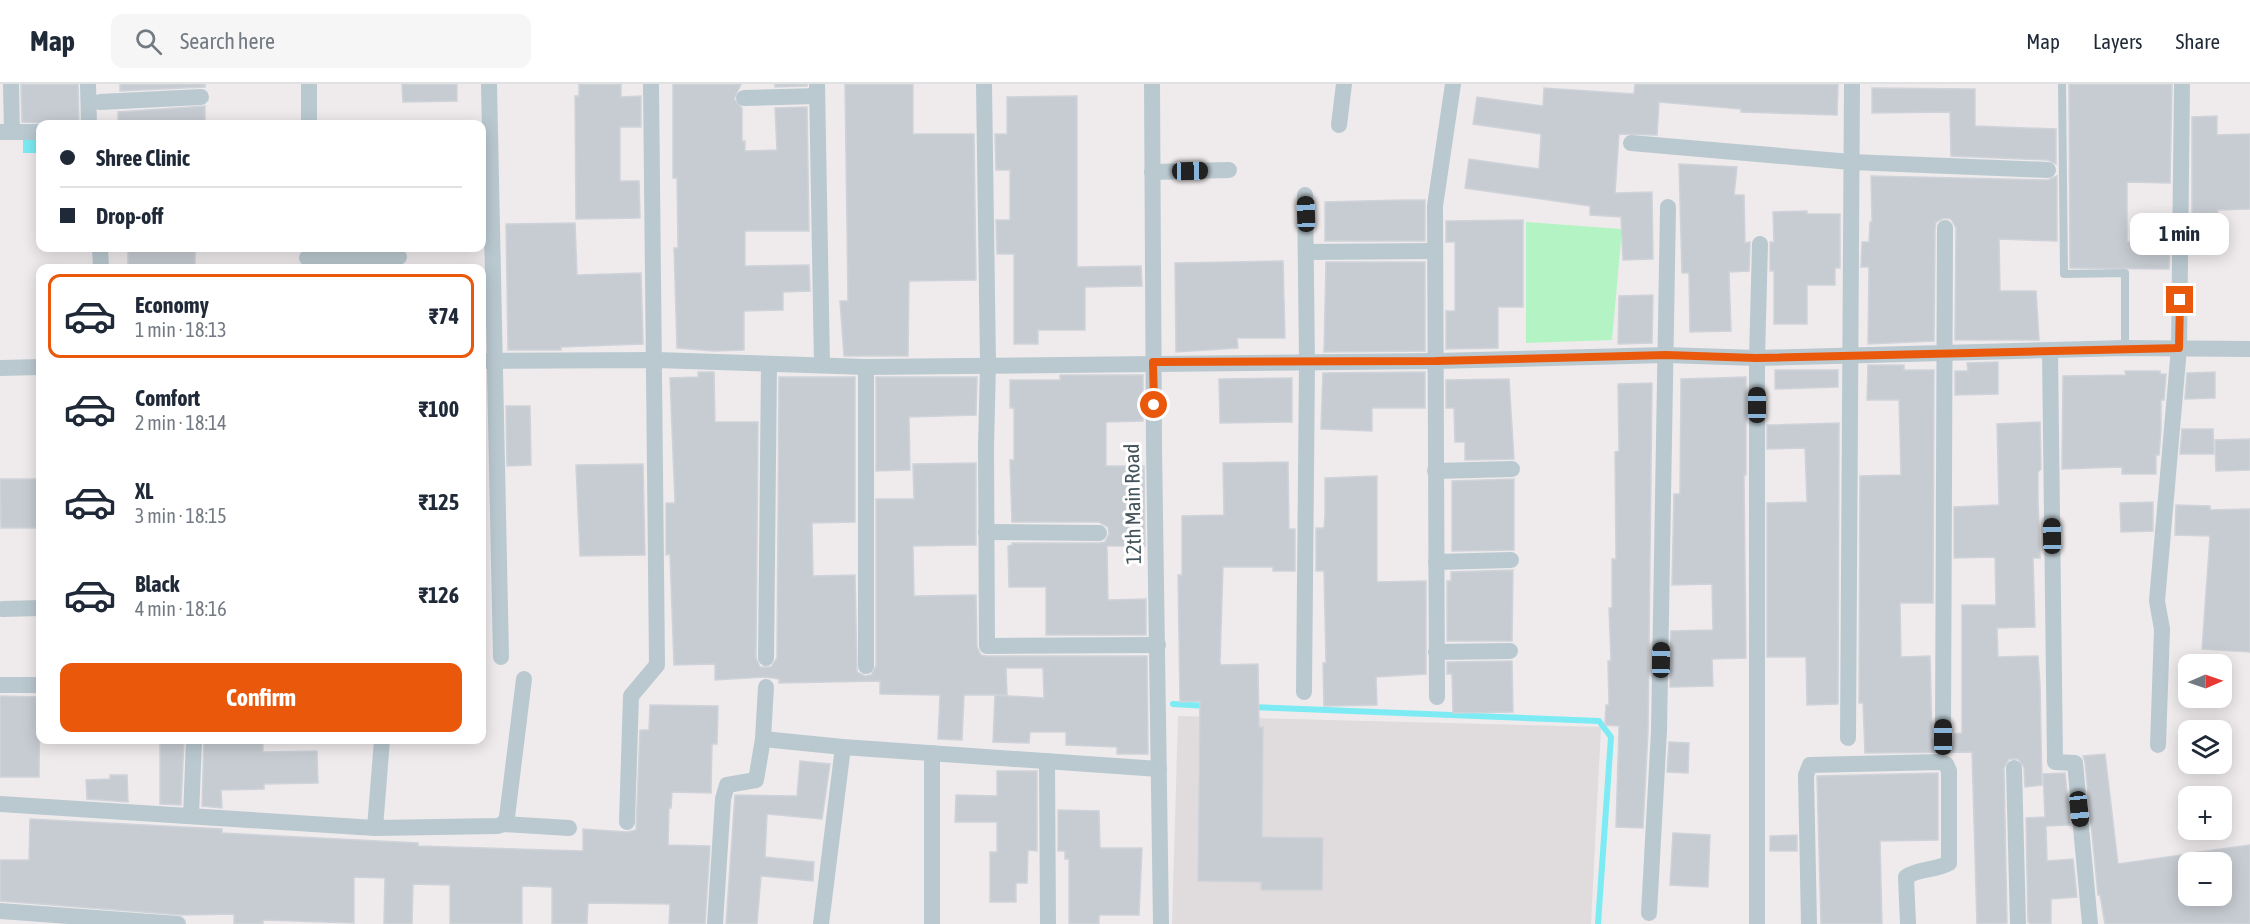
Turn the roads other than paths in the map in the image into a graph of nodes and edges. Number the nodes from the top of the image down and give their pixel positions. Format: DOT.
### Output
graph roads {
  1 [pos="11,84"];
  2 [pos="88,84"];
  3 [pos="99,84"];
  4 [pos="309,84"];
  5 [pos="489,84"];
  6 [pos="651,84"];
  7 [pos="984,84"];
  8 [pos="1152,84"];
  9 [pos="1344,84"];
  10 [pos="1453,84"];
  11 [pos="1852,84"];
  12 [pos="2062,84"];
  13 [pos="2182,84"];
  14 [pos="817,90"];
  15 [pos="201,97"];
  16 [pos="744,98"];
  17 [pos="100,102"];
  18 [pos="89,120"];
  19 [pos="100,120"];
  20 [pos="309,120"];
  21 [pos="1339,125"];
  22 [pos="6,132"];
  23 [pos="36,132"];
  24 [pos="1631,143"];
  25 [pos="1851,162"];
  26 [pos="1228,170"];
  27 [pos="2048,170"];
  28 [pos="1152,172"];
  29 [pos="1305,195"];
  30 [pos="1668,207"];
  31 [pos="1945,228"];
  32 [pos="1760,244"];
  33 [pos="1435,251"];
  34 [pos="1307,252"];
  35 [pos="399,257"];
  36 [pos="307,258"];
  37 [pos="2125,348"];
  38 [pos="2179,348"];
  39 [pos="2250,349"];
  40 [pos="2050,351"];
  41 [pos="1946,353"];
  42 [pos="1666,355"];
  43 [pos="1850,355"];
  44 [pos="1756,358"];
  45 [pos="656,360"];
  46 [pos="487,361"];
  47 [pos="1436,361"];
  48 [pos="1153,362"];
  49 [pos="1307,362"];
  50 [pos="769,364"];
  51 [pos="822,364"];
  52 [pos="988,364"];
  53 [pos="36,367"];
  54 [pos="866,367"];
  55 [pos="0,368"];
  56 [pos="1512,469"];
  57 [pos="1435,471"];
  58 [pos="489,505"];
  59 [pos="986,532"];
  60 [pos="1099,532"];
  61 [pos="1511,560"];
  62 [pos="1436,562"];
  63 [pos="36,608"];
  64 [pos="3,609"];
  65 [pos="1158,645"];
  66 [pos="1510,651"];
  67 [pos="1436,652"];
  68 [pos="501,657"];
  69 [pos="766,658"];
  70 [pos="866,666"];
  71 [pos="524,679"];
  72 [pos="0,685"];
  73 [pos="36,685"];
  74 [pos="766,687"];
  75 [pos="1304,692"];
  76 [pos="1437,698"];
  77 [pos="1943,737"];
  78 [pos="763,738"];
  79 [pos="1848,738"];
  80 [pos="194,744"];
  81 [pos="382,744"];
  82 [pos="2158,745"];
  83 [pos="843,747"];
  84 [pos="932,753"];
  85 [pos="1047,761"];
  86 [pos="2014,768"];
  87 [pos="1159,769"];
  88 [pos="0,804"];
  89 [pos="191,816"];
  90 [pos="627,822"];
  91 [pos="504,824"];
  92 [pos="375,828"];
  93 [pos="569,828"];
  94 [pos="0,911"];
  95 [pos="1649,914"];
  96 [pos="178,924"];
  97 [pos="715,924"];
  98 [pos="821,924"];
  99 [pos="932,924"];
  100 [pos="1048,924"];
  101 [pos="1161,924"];
  102 [pos="1757,924"];
  103 [pos="1809,924"];
  104 [pos="1908,924"];
  105 [pos="2018,924"];
  106 [pos="2090,924"];
  1 -- 22 [label="street"];
  2 -- 3 [label="street"];
  2 -- 18 [label="street"];
  3 -- 17 [label="street"];
  4 -- 20 [label="street"];
  5 -- 46 [label="street"];
  6 -- 45 [label="street"];
  7 -- 52 [label="street"];
  8 -- 28 [label="street, 12th Main Road"];
  9 -- 21 [label="street"];
  10 -- 33 [label="street"];
  11 -- 25 [label="street"];
  12 -- 37 [label="lane"];
  13 -- 38 [label="street"];
  14 -- 16 [label="street"];
  14 -- 51 [label="street"];
  15 -- 17 [label="street"];
  17 -- 19 [label="street"];
  22 -- 23 [label="street"];
  24 -- 25 [label="street"];
  25 -- 27 [label="street"];
  25 -- 43 [label="street"];
  26 -- 28 [label="street"];
  28 -- 48 [label="street, 12th Main Road"];
  29 -- 34 [label="street"];
  30 -- 42 [label="street"];
  31 -- 41 [label="street"];
  32 -- 44 [label="street"];
  33 -- 34 [label="street"];
  33 -- 47 [label="street"];
  34 -- 49 [label="street"];
  35 -- 36 [label="street"];
  37 -- 38 [label="street"];
  37 -- 40 [label="street"];
  38 -- 39 [label="street"];
  38 -- 82 [label="street"];
  40 -- 41 [label="street"];
  40 -- 106 [label="street"];
  41 -- 43 [label="street"];
  41 -- 77 [label="street"];
  42 -- 44 [label="street"];
  42 -- 47 [label="street"];
  42 -- 95 [label="street"];
  43 -- 44 [label="street"];
  43 -- 79 [label="street"];
  44 -- 102 [label="street"];
  45 -- 46 [label="street"];
  45 -- 50 [label="street"];
  45 -- 90 [label="street"];
  46 -- 58 [label="street"];
  47 -- 49 [label="street"];
  47 -- 57 [label="street"];
  48 -- 49 [label="street"];
  48 -- 52 [label="street"];
  48 -- 65 [label="street, 12th Main Road"];
  49 -- 75 [label="street"];
  50 -- 51 [label="street"];
  50 -- 69 [label="street"];
  51 -- 54 [label="street"];
  52 -- 54 [label="street"];
  52 -- 59 [label="street"];
  53 -- 55 [label="street"];
  54 -- 70 [label="street"];
  56 -- 57 [label="street"];
  57 -- 62 [label="street"];
  58 -- 68 [label="street"];
  59 -- 60 [label="street"];
  59 -- 65 [label="street"];
  61 -- 62 [label="street"];
  62 -- 67 [label="street"];
  63 -- 64 [label="street"];
  65 -- 87 [label="street, 12th Main Road"];
  66 -- 67 [label="street"];
  67 -- 76 [label="street"];
  71 -- 91 [label="street"];
  72 -- 73 [label="street"];
  74 -- 78 [label="street"];
  78 -- 83 [label="street"];
  78 -- 97 [label="street"];
  80 -- 89 [label="street"];
  81 -- 92 [label="street"];
  83 -- 84 [label="street"];
  83 -- 98 [label="street"];
  84 -- 85 [label="street"];
  84 -- 99 [label="street"];
  85 -- 87 [label="street"];
  85 -- 100 [label="street"];
  86 -- 105 [label="street"];
  87 -- 101 [label="street, 12th Main Road"];
  88 -- 89 [label="street"];
  89 -- 92 [label="street"];
  91 -- 92 [label="street"];
  91 -- 93 [label="street"];
  94 -- 96 [label="street"];
  103 -- 104 [label="street"];
}
